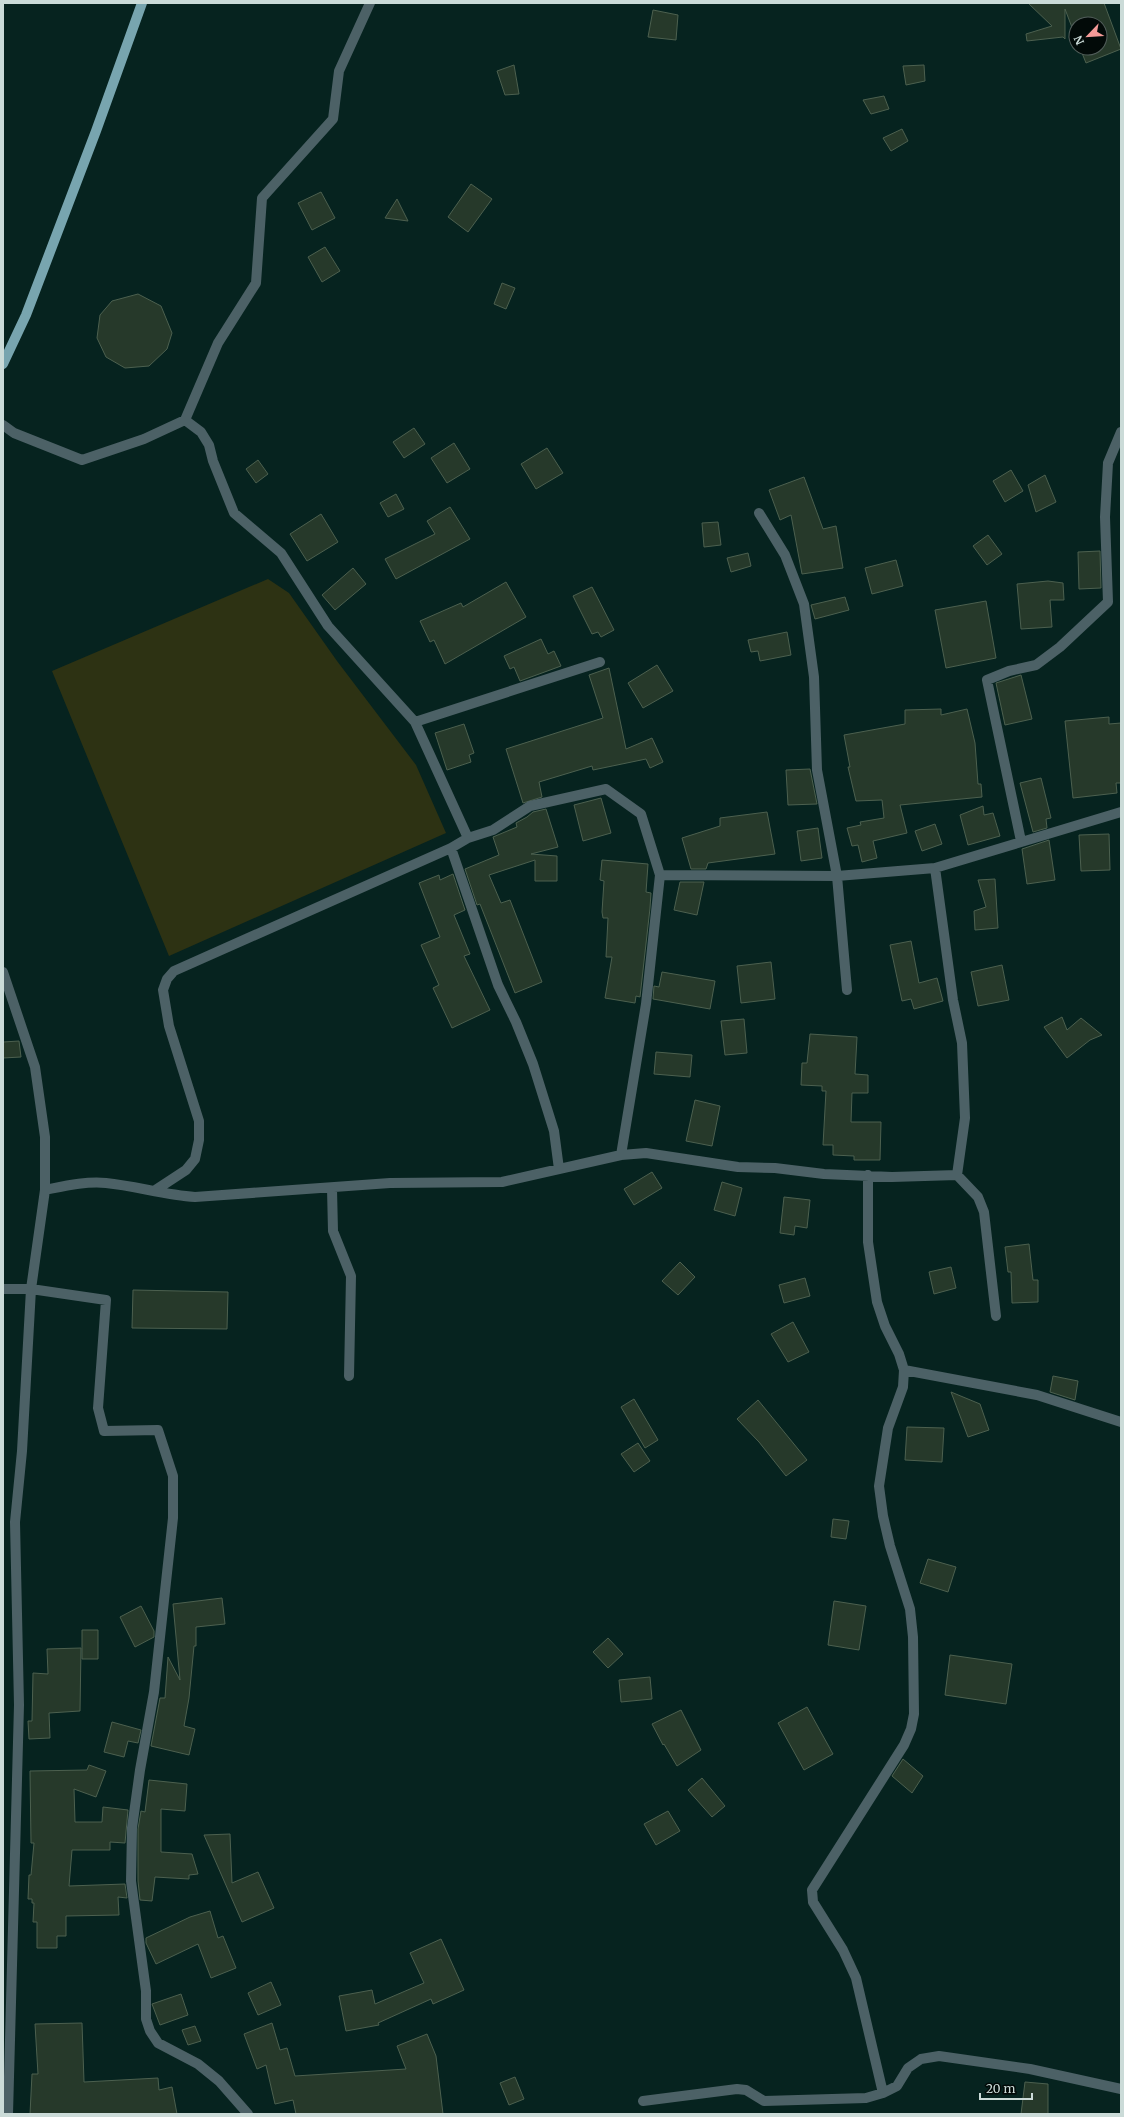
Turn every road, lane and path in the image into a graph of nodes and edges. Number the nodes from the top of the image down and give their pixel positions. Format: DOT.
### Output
graph roads {
  1 [pos="142,3"];
  2 [pos="370,3"];
  3 [pos="3,364"];
  4 [pos="186,420"];
  5 [pos="3,425"];
  6 [pos="1121,432"];
  7 [pos="759,513"];
  8 [pos="600,662"];
  9 [pos="415,722"];
  10 [pos="1121,812"];
  11 [pos="468,838"];
  12 [pos="1021,841"];
  13 [pos="451,848"];
  14 [pos="935,868"];
  15 [pos="660,875"];
  16 [pos="837,876"];
  17 [pos="3,972"];
  18 [pos="847,990"];
  19 [pos="621,1155"];
  20 [pos="558,1169"];
  21 [pos="957,1174"];
  22 [pos="868,1175"];
  23 [pos="332,1189"];
  24 [pos="45,1190"];
  25 [pos="154,1191"];
  26 [pos="3,1289"];
  27 [pos="31,1289"];
  28 [pos="996,1316"];
  29 [pos="904,1370"];
  30 [pos="349,1376"];
  31 [pos="1121,1422"];
  32 [pos="1121,2089"];
  33 [pos="883,2093"];
  34 [pos="1121,2097"];
  35 [pos="643,2101"];
  36 [pos="7,2113"];
  37 [pos="248,2114"];
  1 -- 3 [label="main road"];
  2 -- 4 [label="street"];
  4 -- 5 [label="street"];
  4 -- 9 [label="street"];
  6 -- 12 [label="street"];
  7 -- 16 [label="street"];
  8 -- 9 [label="street"];
  9 -- 11 [label="street"];
  10 -- 12 [label="street"];
  11 -- 13 [label="street"];
  11 -- 15 [label="street"];
  12 -- 14 [label="street"];
  13 -- 20 [label="street"];
  13 -- 25 [label="street"];
  14 -- 16 [label="street"];
  14 -- 21 [label="street"];
  15 -- 16 [label="street"];
  15 -- 19 [label="street"];
  16 -- 18 [label="street"];
  17 -- 24 [label="street"];
  19 -- 20 [label="street"];
  19 -- 22 [label="street"];
  20 -- 23 [label="street"];
  21 -- 22 [label="street"];
  21 -- 28 [label="street"];
  22 -- 29 [label="street"];
  23 -- 25 [label="street"];
  23 -- 30 [label="street"];
  24 -- 25 [label="street"];
  24 -- 27 [label="street"];
  26 -- 27 [label="street"];
  27 -- 36 [label="street"];
  27 -- 37 [label="street"];
  29 -- 31 [label="street"];
  29 -- 33 [label="street"];
  32 -- 33 [label="street"];
  32 -- 34 [label="street"];
  33 -- 35 [label="street"];
}
